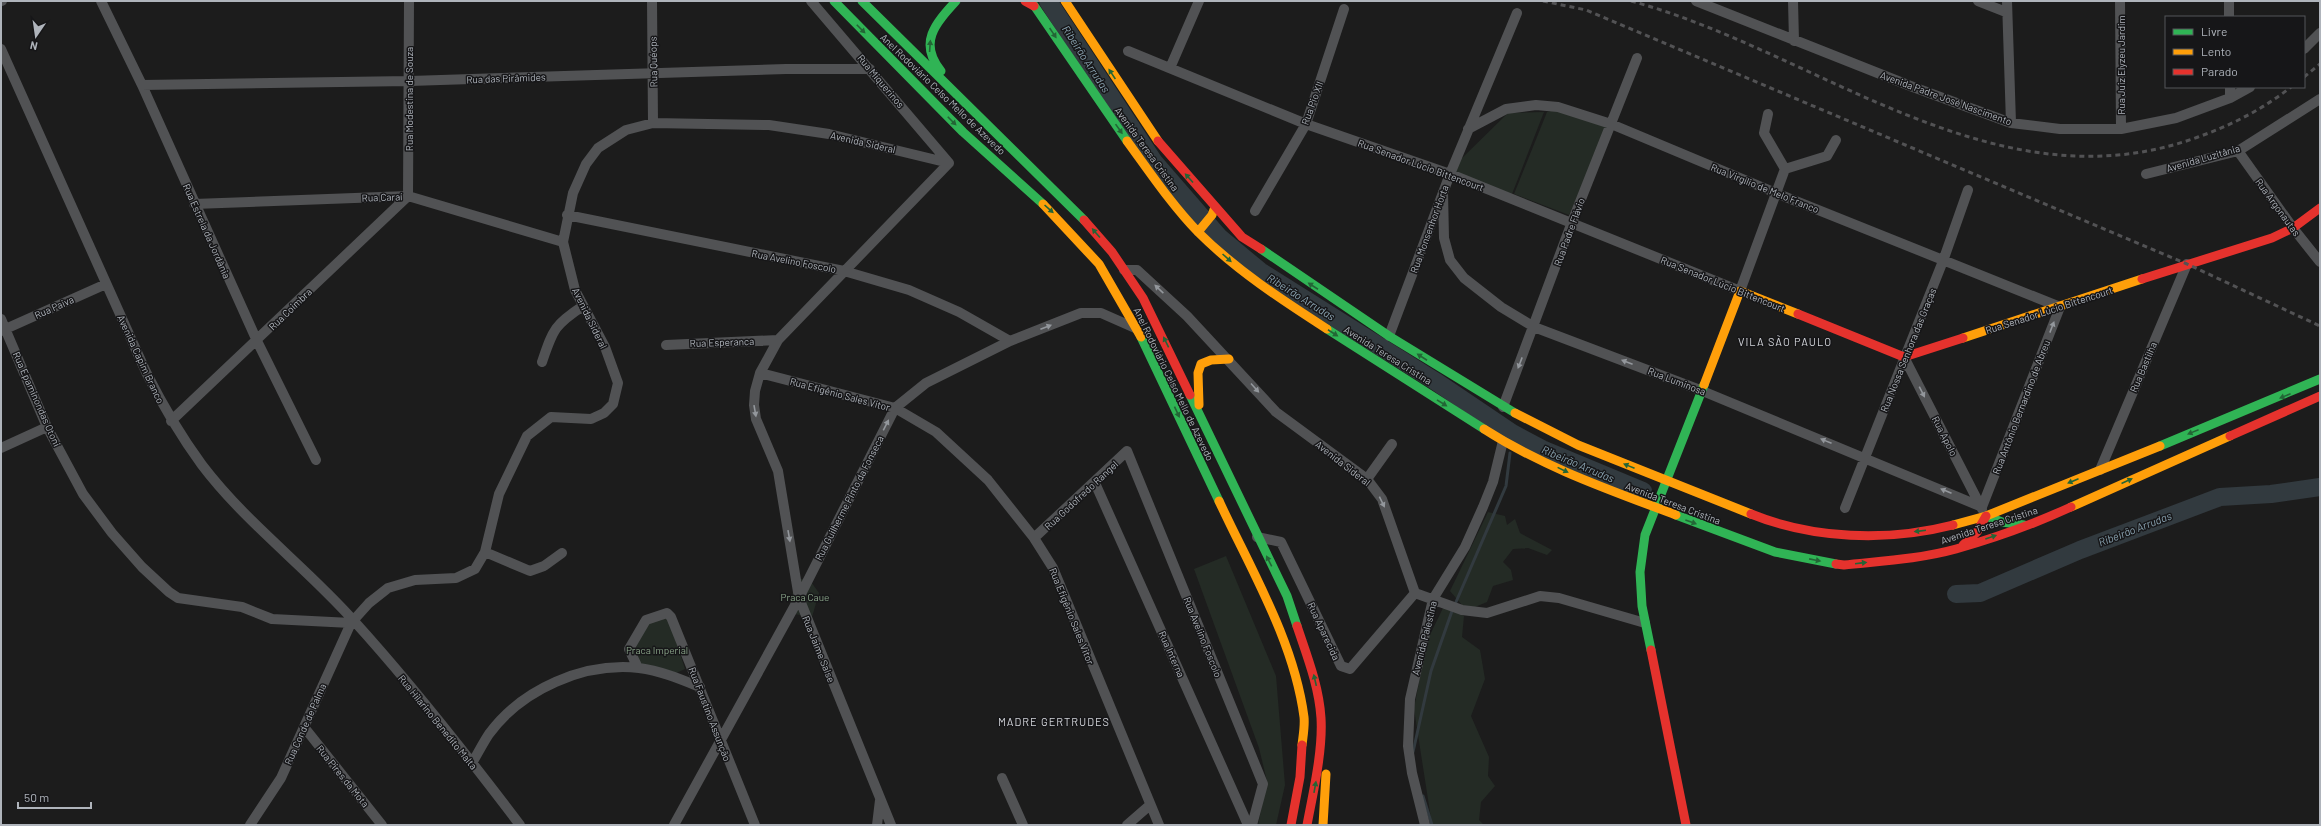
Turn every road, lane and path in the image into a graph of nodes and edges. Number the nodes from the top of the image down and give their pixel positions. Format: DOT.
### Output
graph roads {
  1 [pos="101,1"];
  2 [pos="409,1"];
  3 [pos="652,1"];
  4 [pos="811,1"];
  5 [pos="834,1"];
  6 [pos="862,1"];
  7 [pos="956,1"];
  8 [pos="1025,1"];
  9 [pos="1065,1"];
  10 [pos="1199,1"];
  11 [pos="1696,1"];
  12 [pos="1793,1"];
  13 [pos="1978,1"];
  14 [pos="2007,1"];
  15 [pos="2120,1"];
  16 [pos="2229,1"];
  17 [pos="1033,3"];
  18 [pos="1344,9"];
  19 [pos="2006,12"];
  20 [pos="1517,13"];
  21 [pos="2230,16"];
  22 [pos="2320,33"];
  23 [pos="1794,41"];
  24 [pos="2305,48"];
  25 [pos="1,49"];
  26 [pos="1128,51"];
  27 [pos="1638,58"];
  28 [pos="1170,68"];
  29 [pos="870,69"];
  30 [pos="653,74"];
  31 [pos="410,81"];
  32 [pos="142,84"];
  33 [pos="2230,88"];
  34 [pos="2248,88"];
  35 [pos="2230,98"];
  36 [pos="2320,99"];
  37 [pos="964,102"];
  38 [pos="1768,114"];
  39 [pos="653,122"];
  40 [pos="2011,123"];
  41 [pos="1306,124"];
  42 [pos="1611,124"];
  43 [pos="1468,129"];
  44 [pos="2121,129"];
  45 [pos="1836,140"];
  46 [pos="2238,151"];
  47 [pos="949,163"];
  48 [pos="1785,169"];
  49 [pos="1450,174"];
  50 [pos="2146,174"];
  51 [pos="1968,190"];
  52 [pos="1443,192"];
  53 [pos="1776,193"];
  54 [pos="408,196"];
  55 [pos="194,204"];
  56 [pos="2320,208"];
  57 [pos="1214,211"];
  58 [pos="1256,211"];
  59 [pos="567,215"];
  60 [pos="1572,222"];
  61 [pos="2293,228"];
  62 [pos="1200,230"];
  63 [pos="563,242"];
  64 [pos="1943,261"];
  65 [pos="2320,262"];
  66 [pos="2187,264"];
  67 [pos="1124,270"];
  68 [pos="844,271"];
  69 [pos="106,284"];
  70 [pos="1740,291"];
  71 [pos="583,306"];
  72 [pos="2060,307"];
  73 [pos="1,318"];
  74 [pos="1534,327"];
  75 [pos="1137,329"];
  76 [pos="4,330"];
  77 [pos="1390,336"];
  78 [pos="778,340"];
  79 [pos="257,341"];
  80 [pos="1010,341"];
  81 [pos="666,344"];
  82 [pos="1904,357"];
  83 [pos="1229,360"];
  84 [pos="542,362"];
  85 [pos="760,373"];
  86 [pos="2320,379"];
  87 [pos="1700,390"];
  88 [pos="2320,396"];
  89 [pos="1503,407"];
  90 [pos="895,408"];
  91 [pos="1199,414"];
  92 [pos="171,421"];
  93 [pos="47,427"];
  94 [pos="1503,440"];
  95 [pos="1392,444"];
  96 [pos="1,448"];
  97 [pos="1127,451"];
  98 [pos="1865,457"];
  99 [pos="316,460"];
  100 [pos="2100,470"];
  101 [pos="1367,479"];
  102 [pos="1665,480"];
  103 [pos="1095,483"];
  104 [pos="1654,508"];
  105 [pos="1845,508"];
  106 [pos="1984,511"];
  107 [pos="2027,525"];
  108 [pos="1257,537"];
  109 [pos="1034,538"];
  110 [pos="1956,549"];
  111 [pos="485,552"];
  112 [pos="562,553"];
  113 [pos="1415,593"];
  114 [pos="799,598"];
  115 [pos="1433,599"];
  116 [pos="352,622"];
  117 [pos="1645,623"];
  118 [pos="638,668"];
  119 [pos="700,687"];
  120 [pos="1321,719"];
  121 [pos="304,728"];
  122 [pos="720,742"];
  123 [pos="472,763"];
  124 [pos="1002,778"];
  125 [pos="880,800"];
  126 [pos="1150,805"];
  127 [pos="250,825"];
  128 [pos="382,825"];
  129 [pos="520,825"];
  130 [pos="674,825"];
  131 [pos="755,825"];
  132 [pos="877,825"];
  133 [pos="891,825"];
  134 [pos="1023,825"];
  135 [pos="1127,825"];
  136 [pos="1159,825"];
  137 [pos="1248,825"];
  138 [pos="1252,825"];
  139 [pos="1291,825"];
  140 [pos="1307,825"];
  141 [pos="1323,825"];
  142 [pos="1426,825"];
  143 [pos="1686,825"];
  1 -- 32 [label="street, Rua Estrela da Jordânia"];
  2 -- 31 [label="street, Rua Modestina de Souza"];
  3 -- 30 [label="street, Rua Quéops"];
  4 -- 29 [label="street, Rua Miquerinos"];
  5 -- 75 [label="main road, Anel Rodoviário Celso Mello de Azevedo, one-way"];
  6 -- 37 [label="main road, Anel Rodoviário Celso Mello de Azevedo"];
  37 -- 7 [label="main road, one-way"];
  8 -- 17 [label="main road"];
  57 -- 9 [label="main road, Avenida Teresa Cristina, one-way"];
  10 -- 28 [label="street"];
  11 -- 23 [label="street, Avenida Padre José Nascimento"];
  12 -- 23 [label="street"];
  13 -- 19 [label="street"];
  14 -- 19 [label="street"];
  15 -- 44 [label="street, Rua Juiz Elyzeu Jardim"];
  16 -- 21 [label="street"];
  17 -- 62 [label="main road, Avenida Teresa Cristina, one-way"];
  18 -- 41 [label="street, Rua Pio XII"];
  19 -- 40 [label="street"];
  20 -- 43 [label="street, Rua Monsenhor Horta"];
  22 -- 24 [label="street"];
  23 -- 40 [label="street, Avenida Padre José Nascimento"];
  25 -- 69 [label="street, Avenida Capim Branco"];
  26 -- 28 [label="street, Rua Senador Lúcio Bittencourt"];
  27 -- 42 [label="street, Rua Padre Flávio"];
  28 -- 41 [label="street, Rua Senador Lúcio Bittencourt"];
  29 -- 30 [label="street, Rua das Pirâmides"];
  29 -- 47 [label="street, Rua Miquerinos"];
  30 -- 31 [label="street, Rua das Pirâmides"];
  30 -- 39 [label="street, Rua Quéops"];
  31 -- 32 [label="street, Rua das Pirâmides"];
  31 -- 54 [label="street, Rua Modestina de Souza"];
  32 -- 55 [label="street, Rua Estrela da Jordânia"];
  33 -- 35 [label="street"];
  34 -- 35 [label="street, Avenida Padre José Nascimento"];
  35 -- 44 [label="street, Avenida Padre José Nascimento"];
  36 -- 46 [label="street, Avenida Luzitânia"];
  67 -- 37 [label="main road, Anel Rodoviário Celso Mello de Azevedo, one-way"];
  38 -- 48 [label="street"];
  39 -- 47 [label="street, Avenida Sideral"];
  39 -- 59 [label="street, Avenida Sideral"];
  40 -- 44 [label="street, Avenida Padre José Nascimento"];
  41 -- 49 [label="street, Rua Senador Lúcio Bittencourt"];
  41 -- 58 [label="street, Rua Pio XII"];
  42 -- 43 [label="street, Rua Virgílio de Melo Franco"];
  42 -- 53 [label="street, Rua Virgílio de Melo Franco"];
  42 -- 60 [label="street, Rua Padre Flávio"];
  43 -- 49 [label="street, Rua Monsenhor Horta"];
  45 -- 48 [label="street"];
  46 -- 50 [label="street, Avenida Luzitânia"];
  46 -- 61 [label="street, Rua Argonautas"];
  47 -- 68 [label="street, Rua Jaime Salse"];
  48 -- 53 [label="street"];
  49 -- 52 [label="street, Rua Monsenhor Horta"];
  49 -- 60 [label="street, Rua Senador Lúcio Bittencourt"];
  51 -- 64 [label="street, Rua Nossa Senhora das Graças"];
  52 -- 74 [label="street, Rua Luminosa"];
  52 -- 77 [label="street, Rua Monsenhor Horta"];
  53 -- 64 [label="street, Rua Virgílio de Melo Franco"];
  53 -- 70 [label="street"];
  54 -- 55 [label="street, Rua Caraí"];
  54 -- 63 [label="street, Rua Caraí"];
  54 -- 79 [label="street, Rua Coimbra"];
  55 -- 79 [label="street, Rua Estrela da Jordânia"];
  56 -- 61 [label="main road, Rua Senador Lúcio Bittencourt"];
  57 -- 62 [label="main road"];
  77 -- 57 [label="main road, Avenida Teresa Cristina, one-way"];
  59 -- 63 [label="street, Avenida Sideral"];
  59 -- 68 [label="street, Rua Avelino Foscolo"];
  60 -- 70 [label="street, Rua Senador Lúcio Bittencourt"];
  60 -- 74 [label="street, Rua Padre Flávio"];
  61 -- 65 [label="street, Rua Argonautas"];
  61 -- 66 [label="main road, Rua Senador Lúcio Bittencourt"];
  62 -- 94 [label="main road, Avenida Teresa Cristina, one-way"];
  63 -- 71 [label="street, Avenida Sideral"];
  64 -- 72 [label="street, Rua Virgílio de Melo Franco"];
  64 -- 82 [label="street, Rua Nossa Senhora das Graças"];
  66 -- 72 [label="main road, Rua Senador Lúcio Bittencourt"];
  66 -- 100 [label="street, Rua Bastilha"];
  83 -- 67 [label="street, Avenida Sideral, one-way"];
  91 -- 67 [label="main road, Anel Rodoviário Celso Mello de Azevedo, one-way"];
  68 -- 78 [label="street, Rua Jaime Salse"];
  68 -- 80 [label="street, Rua Avelino Foscolo"];
  69 -- 76 [label="street, Rua Paiva"];
  69 -- 92 [label="street, Avenida Capim Branco"];
  70 -- 82 [label="main road, Rua Senador Lúcio Bittencourt"];
  70 -- 87 [label="main road"];
  71 -- 84 [label="street"];
  71 -- 111 [label="street, Avenida Sideral"];
  72 -- 82 [label="main road, Rua Senador Lúcio Bittencourt"];
  106 -- 72 [label="street, Rua Antônio Bernardino de Abreu, one-way"];
  73 -- 76 [label="street, Rua Epaminondas Otoni"];
  87 -- 74 [label="street, Rua Luminosa, one-way"];
  74 -- 89 [label="street, Rua Padre Flávio, one-way"];
  80 -- 75 [label="street, Rua Guilherme Pinto da Fonseca, one-way"];
  75 -- 139 [label="main road, Anel Rodoviário Celso Mello de Azevedo, one-way"];
  76 -- 93 [label="street, Rua Epaminondas Otoni"];
  89 -- 77 [label="main road, Avenida Teresa Cristina, one-way"];
  78 -- 81 [label="street, Rua Esperanca"];
  78 -- 85 [label="street, Rua Jaime Salse"];
  79 -- 92 [label="street, Rua Coimbra"];
  79 -- 99 [label="street, Rua Estrela da Jordânia"];
  80 -- 90 [label="street, Rua Guilherme Pinto da Fonseca"];
  82 -- 98 [label="street, Rua Nossa Senhora das Graças"];
  82 -- 106 [label="street, Rua Apolo, one-way"];
  83 -- 91 [label="main road"];
  83 -- 101 [label="street, Avenida Sideral, one-way"];
  85 -- 90 [label="street, Rua Efigênio Sales Vitor"];
  85 -- 114 [label="street, Rua Jaime Salse, one-way"];
  86 -- 100 [label="main road, Avenida Teresa Cristina, one-way"];
  98 -- 87 [label="street, Rua Luminosa, one-way"];
  87 -- 102 [label="main road"];
  107 -- 88 [label="main road, Avenida Teresa Cristina, one-way"];
  102 -- 89 [label="main road, Avenida Teresa Cristina, one-way"];
  90 -- 109 [label="street, Rua Efigênio Sales Vitor"];
  114 -- 90 [label="street, Rua Guilherme Pinto da Fonseca, one-way"];
  91 -- 108 [label="main road, Anel Rodoviário Celso Mello de Azevedo"];
  92 -- 116 [label="street, Avenida Capim Branco"];
  93 -- 96 [label="street"];
  93 -- 116 [label="street, Rua Epaminondas Otoni"];
  94 -- 104 [label="main road, Avenida Teresa Cristina, one-way"];
  94 -- 115 [label="street, Avenida Palestina"];
  95 -- 101 [label="street"];
  97 -- 103 [label="street, Rua Godofredo Rangel"];
  97 -- 138 [label="street, Rua Avelino Foscolo"];
  98 -- 105 [label="street, Rua Nossa Senhora das Graças"];
  106 -- 98 [label="street, Rua Luminosa, one-way"];
  100 -- 106 [label="main road, Avenida Teresa Cristina, one-way"];
  101 -- 113 [label="street, Avenida Sideral, one-way"];
  102 -- 104 [label="main road"];
  106 -- 102 [label="main road, Avenida Teresa Cristina, one-way"];
  103 -- 109 [label="street, Rua Godofredo Rangel"];
  103 -- 137 [label="street, Rua Interna"];
  104 -- 110 [label="main road, Avenida Teresa Cristina, one-way"];
  104 -- 117 [label="main road"];
  106 -- 107 [label="main road"];
  106 -- 110 [label="main road"];
  110 -- 107 [label="main road, Avenida Teresa Cristina, one-way"];
  108 -- 113 [label="street, Rua Aparecida"];
  120 -- 108 [label="main road, Anel Rodoviário Celso Mello de Azevedo, one-way"];
  109 -- 126 [label="street, Rua Efigênio Sales Vitor"];
  111 -- 112 [label="street"];
  111 -- 116 [label="street, Avenida Sideral"];
  113 -- 115 [label="street"];
  114 -- 122 [label="street, Rua Guilherme Pinto da Fonseca"];
  114 -- 125 [label="street, Rua Jaime Salse"];
  115 -- 117 [label="street"];
  115 -- 142 [label="street, Avenida Palestina"];
  116 -- 121 [label="street, Rua Conde de Palma"];
  116 -- 123 [label="street, Rua Hilarino Benedito Malta"];
  117 -- 143 [label="main road"];
  118 -- 119 [label="street"];
  118 -- 119 [label="street, Rua Faustino Assunção"];
  118 -- 123 [label="street"];
  119 -- 122 [label="street, Rua Faustino Assunção"];
  140 -- 120 [label="main road, Anel Rodoviário Celso Mello de Azevedo, one-way"];
  120 -- 141 [label="main road"];
  121 -- 127 [label="street, Rua Conde de Palma"];
  121 -- 128 [label="street, Rua Pires da Mota"];
  122 -- 130 [label="street, Rua Guilherme Pinto da Fonseca"];
  122 -- 131 [label="street, Rua Faustino Assunção"];
  123 -- 129 [label="street, Rua Hilarino Benedito Malta"];
  124 -- 134 [label="street"];
  125 -- 132 [label="street"];
  125 -- 133 [label="street, Rua Jaime Salse"];
  126 -- 135 [label="street"];
  126 -- 136 [label="street, Rua Efigênio Sales Vitor"];
}
